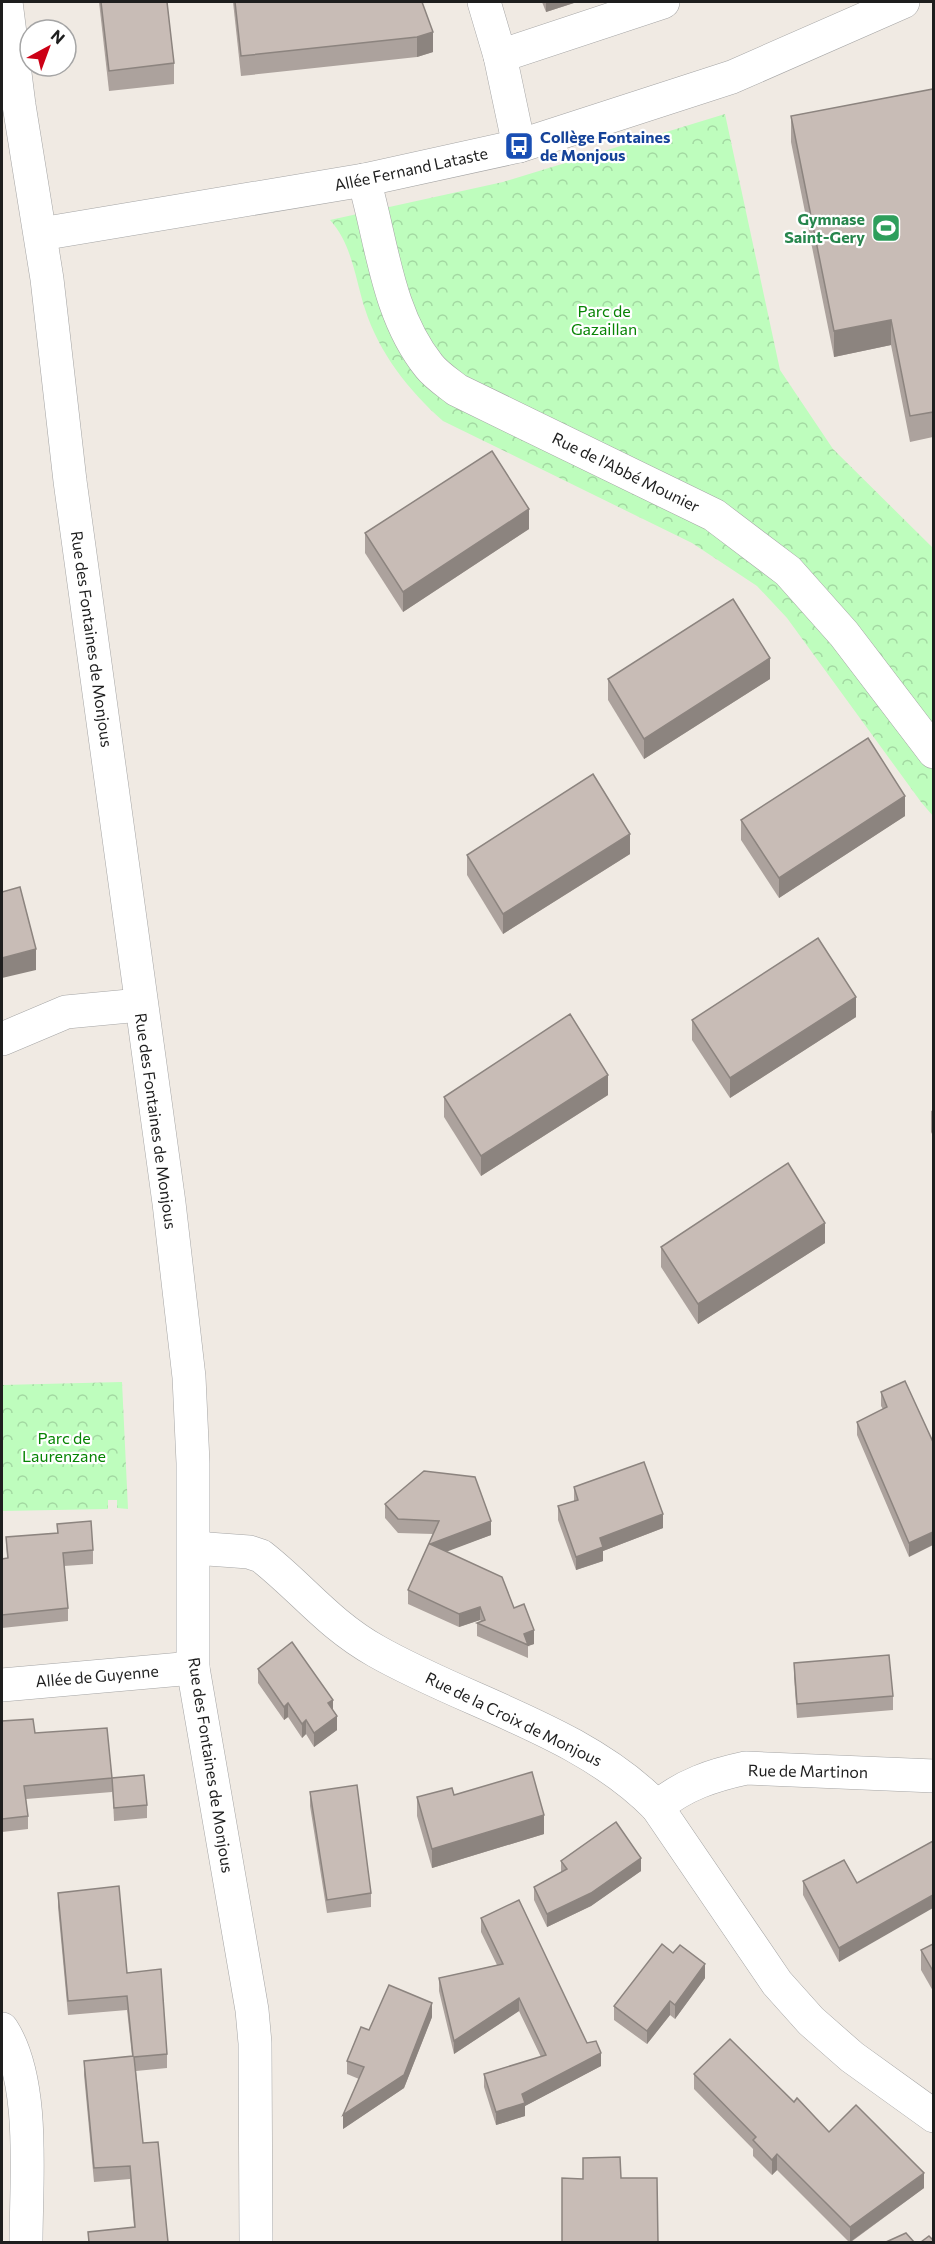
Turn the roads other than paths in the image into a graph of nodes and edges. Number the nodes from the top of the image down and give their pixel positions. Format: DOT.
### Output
graph roads {
  1 [pos="6,2"];
  2 [pos="484,2"];
  3 [pos="663,2"];
  4 [pos="903,2"];
  5 [pos="500,56"];
  6 [pos="519,146"];
  7 [pos="364,180"];
  8 [pos="41,234"];
  9 [pos="933,752"];
  10 [pos="140,1005"];
  11 [pos="2,1039"];
  12 [pos="194,1548"];
  13 [pos="193,1668"];
  14 [pos="2,1685"];
  15 [pos="933,1776"];
  16 [pos="657,1807"];
  17 [pos="2,2029"];
  18 [pos="933,2116"];
  19 [pos="26,2242"];
  20 [pos="256,2242"];
  1 -- 8 [label="street, Rue des Fontaines de Monjous"];
  2 -- 5 [label="street"];
  3 -- 5 [label="street"];
  4 -- 6 [label="street, Allée Fernand Lataste"];
  5 -- 6 [label="street"];
  6 -- 7 [label="street, Allée Fernand Lataste"];
  7 -- 8 [label="street, Allée Fernand Lataste"];
  7 -- 9 [label="street, Rue de l'Abbé Mounier"];
  8 -- 10 [label="street, Rue des Fontaines de Monjous"];
  10 -- 11 [label="street"];
  10 -- 12 [label="street, Rue des Fontaines de Monjous"];
  12 -- 13 [label="street, Rue des Fontaines de Monjous"];
  12 -- 16 [label="street, Rue de la Croix de Monjous"];
  13 -- 14 [label="street, Allée de Guyenne"];
  13 -- 20 [label="street, Rue des Fontaines de Monjous"];
  15 -- 16 [label="street, Rue de Martinon"];
  16 -- 18 [label="street, Rue de la Croix de Monjous"];
  17 -- 19 [label="street"];
}
